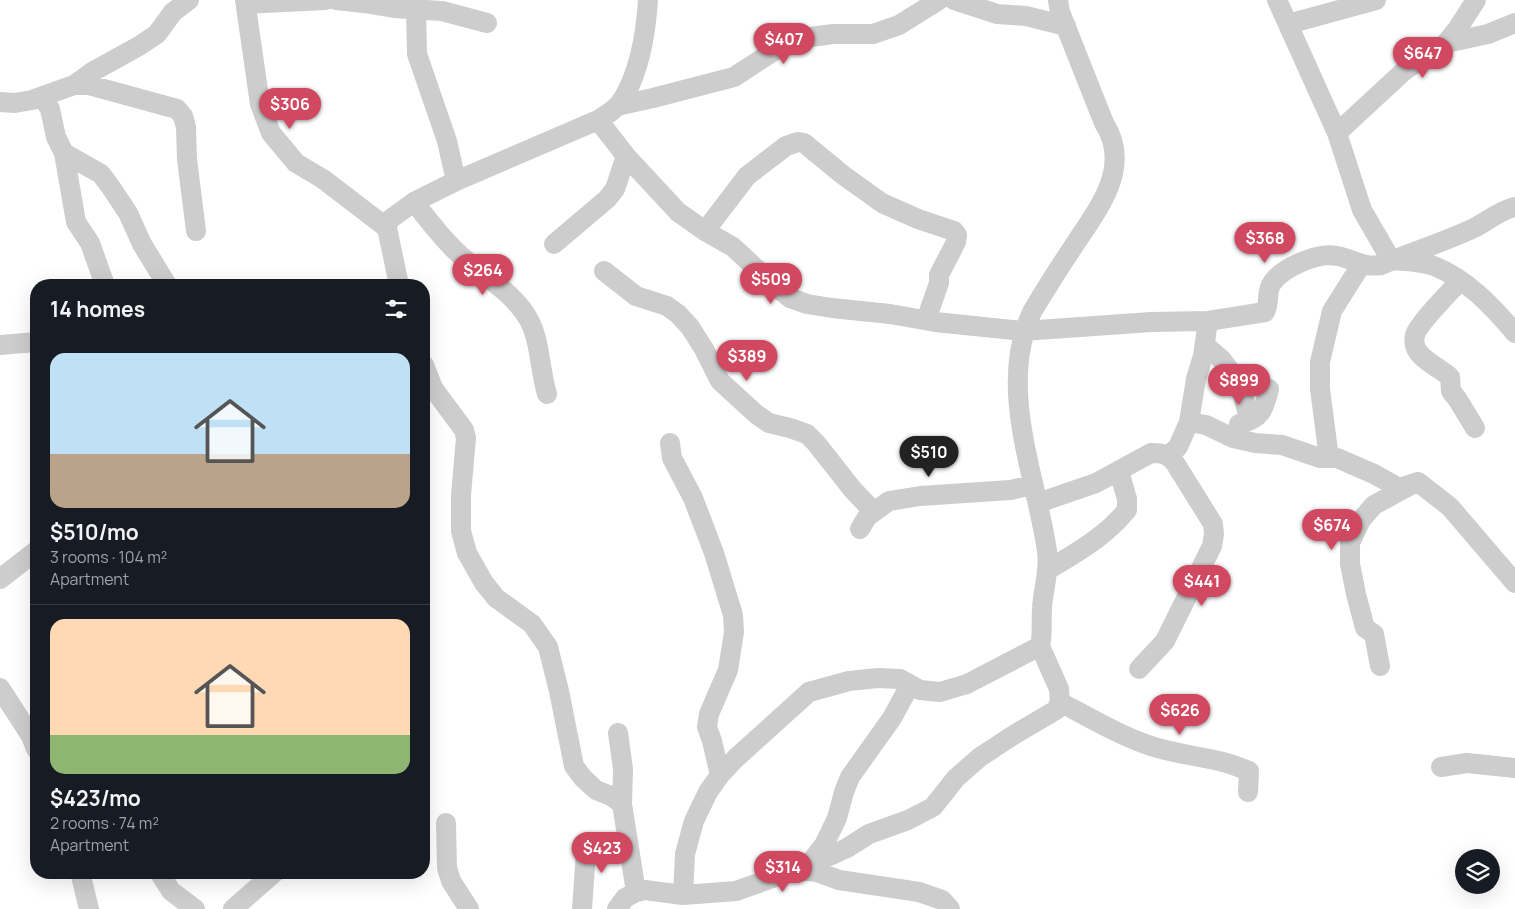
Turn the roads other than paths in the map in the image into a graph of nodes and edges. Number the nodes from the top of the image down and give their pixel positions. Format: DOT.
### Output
graph roads {
  1 [pos="188,0"];
  2 [pos="326,0"];
  3 [pos="336,0"];
  4 [pos="648,0"];
  5 [pos="939,0"];
  6 [pos="954,0"];
  7 [pos="1058,0"];
  8 [pos="1277,0"];
  9 [pos="1376,0"];
  10 [pos="1476,0"];
  11 [pos="246,2"];
  12 [pos="416,9"];
  13 [pos="487,23"];
  14 [pos="1515,23"];
  15 [pos="1288,24"];
  16 [pos="1066,26"];
  17 [pos="1446,43"];
  18 [pos="74,85"];
  19 [pos="42,97"];
  20 [pos="0,102"];
  21 [pos="617,106"];
  22 [pos="598,120"];
  23 [pos="1337,133"];
  24 [pos="64,153"];
  25 [pos="626,156"];
  26 [pos="456,180"];
  27 [pos="414,202"];
  28 [pos="1515,207"];
  29 [pos="387,228"];
  30 [pos="196,231"];
  31 [pos="705,231"];
  32 [pos="554,244"];
  33 [pos="1391,260"];
  34 [pos="1361,265"];
  35 [pos="604,272"];
  36 [pos="103,279"];
  37 [pos="163,279"];
  38 [pos="398,279"];
  39 [pos="1460,281"];
  40 [pos="926,320"];
  41 [pos="1208,320"];
  42 [pos="1023,331"];
  43 [pos="1515,333"];
  44 [pos="30,342"];
  45 [pos="0,345"];
  46 [pos="1205,345"];
  47 [pos="430,380"];
  48 [pos="1269,390"];
  49 [pos="547,394"];
  50 [pos="1249,420"];
  51 [pos="1189,422"];
  52 [pos="1475,428"];
  53 [pos="1215,429"];
  54 [pos="670,443"];
  55 [pos="1169,455"];
  56 [pos="1329,458"];
  57 [pos="1118,471"];
  58 [pos="1418,482"];
  59 [pos="1035,494"];
  60 [pos="874,512"];
  61 [pos="860,529"];
  62 [pos="30,556"];
  63 [pos="1048,570"];
  64 [pos="0,579"];
  65 [pos="1515,583"];
  66 [pos="1040,646"];
  67 [pos="1380,666"];
  68 [pos="1139,669"];
  69 [pos="910,684"];
  70 [pos="0,688"];
  71 [pos="1060,702"];
  72 [pos="618,733"];
  73 [pos="30,736"];
  74 [pos="1441,767"];
  75 [pos="1515,768"];
  76 [pos="720,775"];
  77 [pos="1248,792"];
  78 [pos="622,804"];
  79 [pos="446,823"];
  80 [pos="628,845"];
  81 [pos="806,869"];
  82 [pos="82,879"];
  83 [pos="163,879"];
  84 [pos="267,879"];
  85 [pos="636,892"];
  86 [pos="683,894"];
  87 [pos="89,909"];
  88 [pos="195,909"];
  89 [pos="233,909"];
  90 [pos="469,909"];
  91 [pos="582,909"];
  92 [pos="617,909"];
  93 [pos="950,909"];
  1 -- 18 [label="street"];
  2 -- 11 [label="street"];
  3 -- 12 [label="street"];
  4 -- 21 [label="street"];
  5 -- 21 [label="street"];
  6 -- 16 [label="street"];
  7 -- 16 [label="street"];
  8 -- 15 [label="street"];
  9 -- 15 [label="street"];
  10 -- 17 [label="street"];
  11 -- 29 [label="street"];
  12 -- 13 [label="street"];
  12 -- 26 [label="street"];
  14 -- 17 [label="street"];
  15 -- 23 [label="street"];
  16 -- 42 [label="street"];
  17 -- 23 [label="street"];
  18 -- 19 [label="street"];
  18 -- 30 [label="street"];
  19 -- 20 [label="street"];
  19 -- 24 [label="street"];
  21 -- 22 [label="street"];
  22 -- 25 [label="street"];
  22 -- 26 [label="street"];
  23 -- 33 [label="street"];
  24 -- 36 [label="street"];
  24 -- 37 [label="street"];
  25 -- 31 [label="street"];
  25 -- 32 [label="street"];
  26 -- 27 [label="street"];
  27 -- 29 [label="street"];
  27 -- 49 [label="street"];
  28 -- 33 [label="street"];
  29 -- 38 [label="street"];
  31 -- 40 [label="street"];
  31 -- 40 [label="street"];
  33 -- 34 [label="street"];
  33 -- 39 [label="street"];
  34 -- 41 [label="street"];
  34 -- 56 [label="street"];
  35 -- 60 [label="street"];
  39 -- 43 [label="street"];
  39 -- 52 [label="street"];
  40 -- 42 [label="street"];
  41 -- 42 [label="street"];
  41 -- 46 [label="street"];
  42 -- 59 [label="street"];
  44 -- 45 [label="street"];
  46 -- 50 [label="street"];
  46 -- 51 [label="street"];
  47 -- 78 [label="street"];
  48 -- 50 [label="street"];
  50 -- 53 [label="street"];
  51 -- 53 [label="street"];
  51 -- 55 [label="street"];
  53 -- 56 [label="street"];
  54 -- 76 [label="street"];
  55 -- 57 [label="street"];
  55 -- 68 [label="street"];
  56 -- 58 [label="street"];
  57 -- 59 [label="street"];
  57 -- 63 [label="street"];
  58 -- 65 [label="street"];
  58 -- 67 [label="street"];
  59 -- 60 [label="street"];
  59 -- 63 [label="street"];
  60 -- 61 [label="street"];
  62 -- 64 [label="street"];
  63 -- 66 [label="street"];
  66 -- 69 [label="street"];
  66 -- 71 [label="street"];
  69 -- 76 [label="street"];
  69 -- 81 [label="street"];
  70 -- 73 [label="street"];
  71 -- 77 [label="street"];
  71 -- 81 [label="street"];
  72 -- 78 [label="street"];
  74 -- 75 [label="street"];
  76 -- 86 [label="street"];
  78 -- 80 [label="street"];
  79 -- 90 [label="street"];
  80 -- 85 [label="street"];
  80 -- 91 [label="street"];
  81 -- 86 [label="street"];
  81 -- 93 [label="street"];
  82 -- 87 [label="street"];
  83 -- 88 [label="street"];
  84 -- 89 [label="street"];
  85 -- 86 [label="street"];
  85 -- 92 [label="street"];
}
